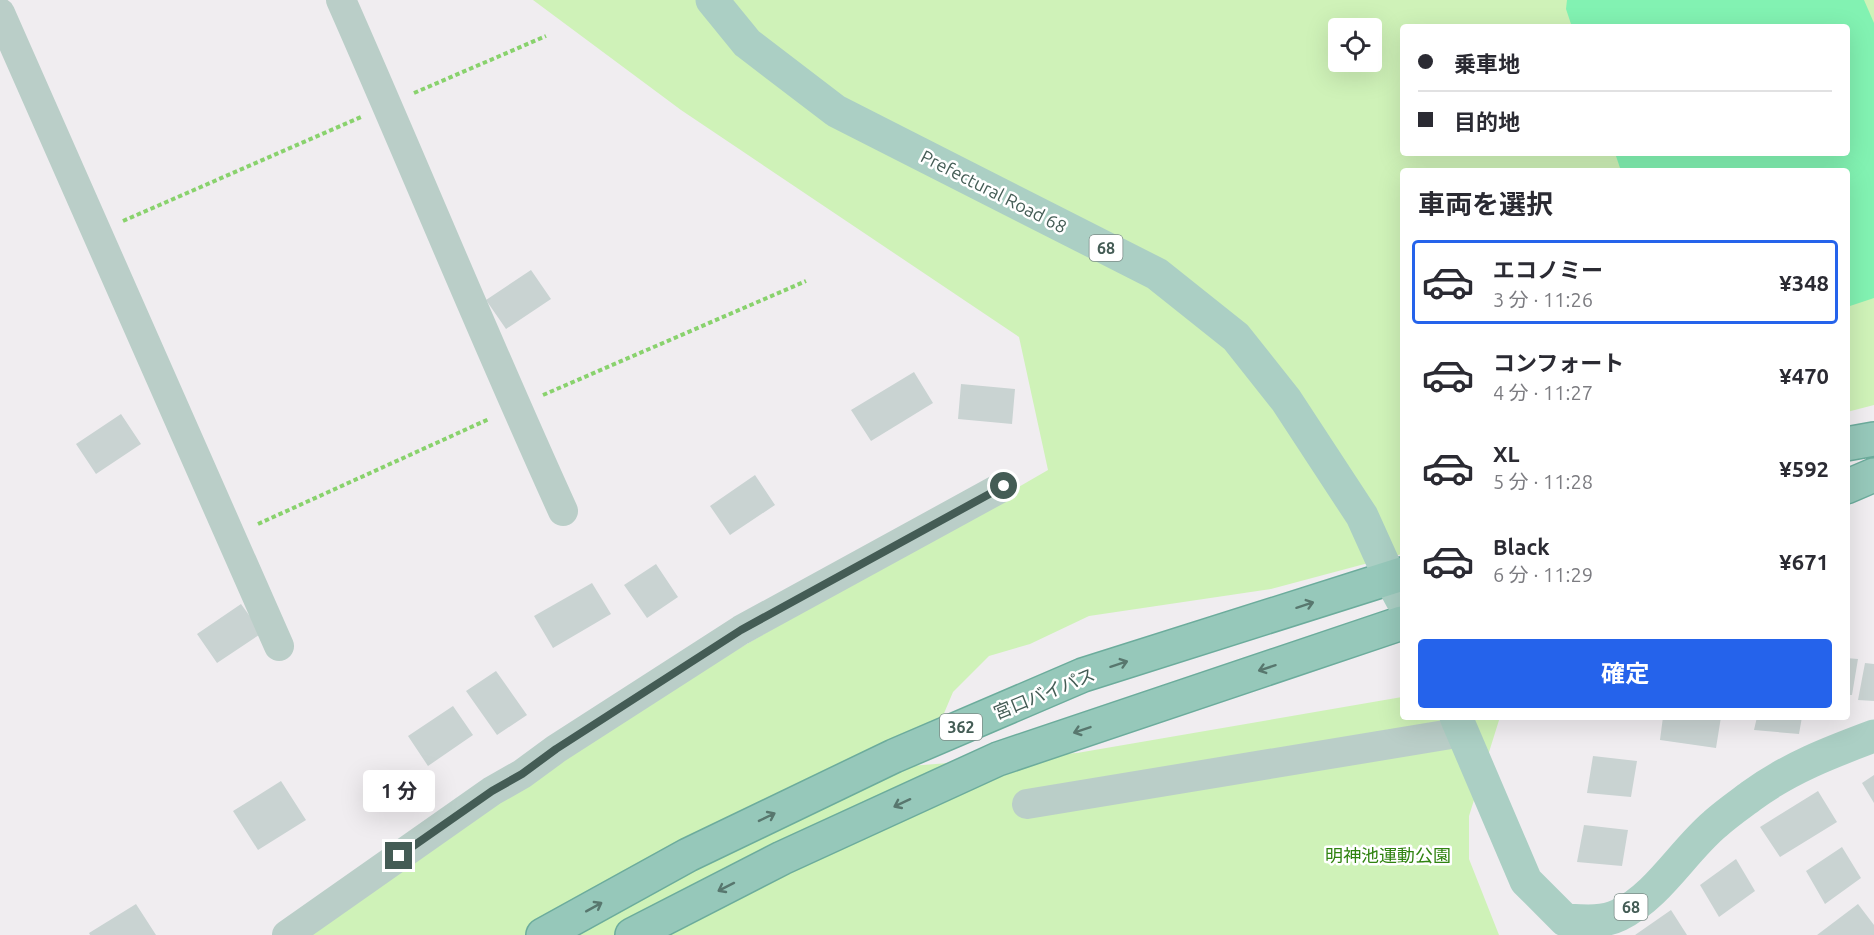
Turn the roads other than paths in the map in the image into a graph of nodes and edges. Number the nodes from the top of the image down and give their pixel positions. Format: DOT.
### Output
graph roads {
  1 [pos="341,0"];
  2 [pos="712,0"];
  3 [pos="0,13"];
  4 [pos="1874,439"];
  5 [pos="1850,443"];
  6 [pos="1874,475"];
  7 [pos="1850,485"];
  8 [pos="1004,486"];
  9 [pos="563,511"];
  10 [pos="1398,584"];
  11 [pos="1400,624"];
  12 [pos="279,646"];
  13 [pos="1460,725"];
  14 [pos="1874,736"];
  15 [pos="1027,804"];
  16 [pos="1564,927"];
  17 [pos="287,935"];
  18 [pos="543,935"];
  19 [pos="632,935"];
  1 -- 9 [label="street"];
  2 -- 10 [label="main road, Prefectural Road 68 / 68"];
  3 -- 12 [label="street"];
  4 -- 5 [label="highway"];
  6 -- 7 [label="highway"];
  8 -- 17 [label="street"];
  18 -- 10 [label="highway, 宮口バイパス / 362, one-way"];
  11 -- 19 [label="highway, 362, one-way"];
  13 -- 15 [label="street"];
  13 -- 16 [label="main road, 68"];
  14 -- 16 [label="main road, 68"];
}
